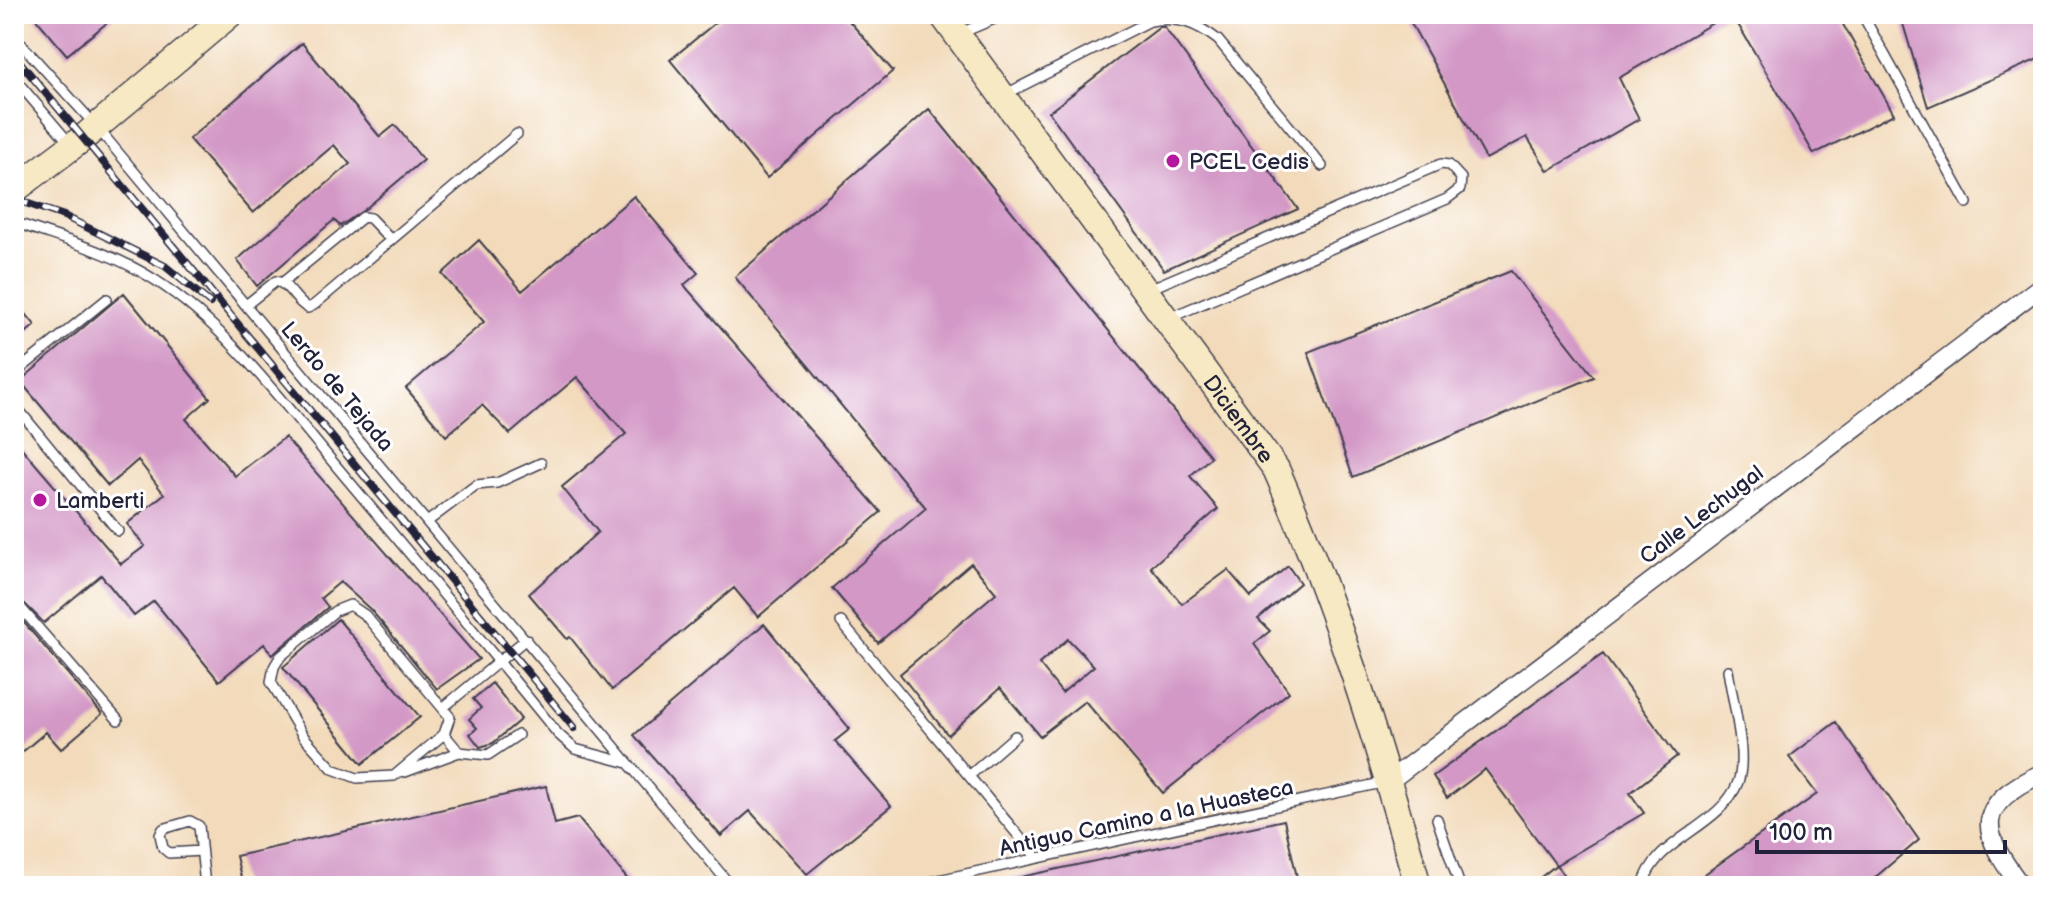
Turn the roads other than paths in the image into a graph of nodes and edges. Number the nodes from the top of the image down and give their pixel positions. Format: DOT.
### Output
graph roads {
  1 [pos="230,14"];
  2 [pos="1006,14"];
  3 [pos="1862,14"];
  4 [pos="947,20"];
  5 [pos="14,36"];
  6 [pos="14,78"];
  7 [pos="1002,95"];
  8 [pos="96,126"];
  9 [pos="517,134"];
  10 [pos="72,146"];
  11 [pos="50,161"];
  12 [pos="14,165"];
  13 [pos="1322,166"];
  14 [pos="14,190"];
  15 [pos="1967,203"];
  16 [pos="14,222"];
  17 [pos="391,240"];
  18 [pos="282,283"];
  19 [pos="2043,285"];
  20 [pos="1147,290"];
  21 [pos="107,299"];
  22 [pos="246,305"];
  23 [pos="1169,319"];
  24 [pos="14,374"];
  25 [pos="14,404"];
  26 [pos="541,463"];
  27 [pos="427,522"];
  28 [pos="118,531"];
  29 [pos="14,600"];
  30 [pos="841,622"];
  31 [pos="526,639"];
  32 [pos="499,661"];
  33 [pos="1728,670"];
  34 [pos="444,707"];
  35 [pos="118,720"];
  36 [pos="444,734"];
  37 [pos="518,735"];
  38 [pos="1015,736"];
  39 [pos="459,752"];
  40 [pos="628,763"];
  41 [pos="2043,773"];
  42 [pos="394,776"];
  43 [pos="969,776"];
  44 [pos="1389,781"];
  45 [pos="1437,819"];
  46 [pos="201,851"];
  47 [pos="1037,858"];
  48 [pos="205,886"];
  49 [pos="731,886"];
  50 [pos="911,886"];
  51 [pos="1418,886"];
  52 [pos="1460,886"];
  53 [pos="1643,886"];
  54 [pos="2021,886"];
  1 -- 8 [label="street"];
  2 -- 4 [label="lane"];
  3 -- 15 [label="lane"];
  4 -- 7 [label="street, Diciembre"];
  5 -- 8 [label="lane, Lerdo de Tejada"];
  6 -- 10 [label="lane"];
  7 -- 13 [label="lane"];
  7 -- 20 [label="street, Diciembre"];
  8 -- 10 [label="street"];
  8 -- 22 [label="lane, Lerdo de Tejada"];
  9 -- 17 [label="lane"];
  10 -- 11 [label="street"];
  11 -- 12 [label="street"];
  11 -- 14 [label="street"];
  16 -- 32 [label="lane"];
  17 -- 18 [label="lane"];
  17 -- 18 [label="lane"];
  18 -- 22 [label="lane"];
  19 -- 44 [label="street, Calle Lechugal"];
  20 -- 23 [label="street, Diciembre"];
  20 -- 23 [label="lane"];
  21 -- 24 [label="lane"];
  22 -- 27 [label="lane, Lerdo de Tejada"];
  23 -- 44 [label="street, Diciembre"];
  25 -- 28 [label="lane"];
  26 -- 27 [label="lane"];
  27 -- 31 [label="lane, Lerdo de Tejada"];
  29 -- 35 [label="lane"];
  30 -- 43 [label="lane"];
  31 -- 32 [label="lane"];
  31 -- 40 [label="lane, Lerdo de Tejada"];
  32 -- 34 [label="lane"];
  32 -- 40 [label="lane"];
  33 -- 53 [label="lane"];
  34 -- 36 [label="lane"];
  34 -- 42 [label="lane"];
  36 -- 39 [label="lane"];
  36 -- 42 [label="lane"];
  37 -- 39 [label="lane"];
  38 -- 43 [label="lane"];
  39 -- 42 [label="lane"];
  40 -- 49 [label="lane, Lerdo de Tejada"];
  41 -- 54 [label="street"];
  43 -- 47 [label="lane"];
  44 -- 47 [label="lane, Antiguo Camino a la Huasteca"];
  44 -- 51 [label="street, Diciembre"];
  45 -- 52 [label="lane"];
  46 -- 46 [label="lane"];
  46 -- 48 [label="lane"];
  47 -- 50 [label="lane, Antiguo Camino a la Huasteca"];
}
